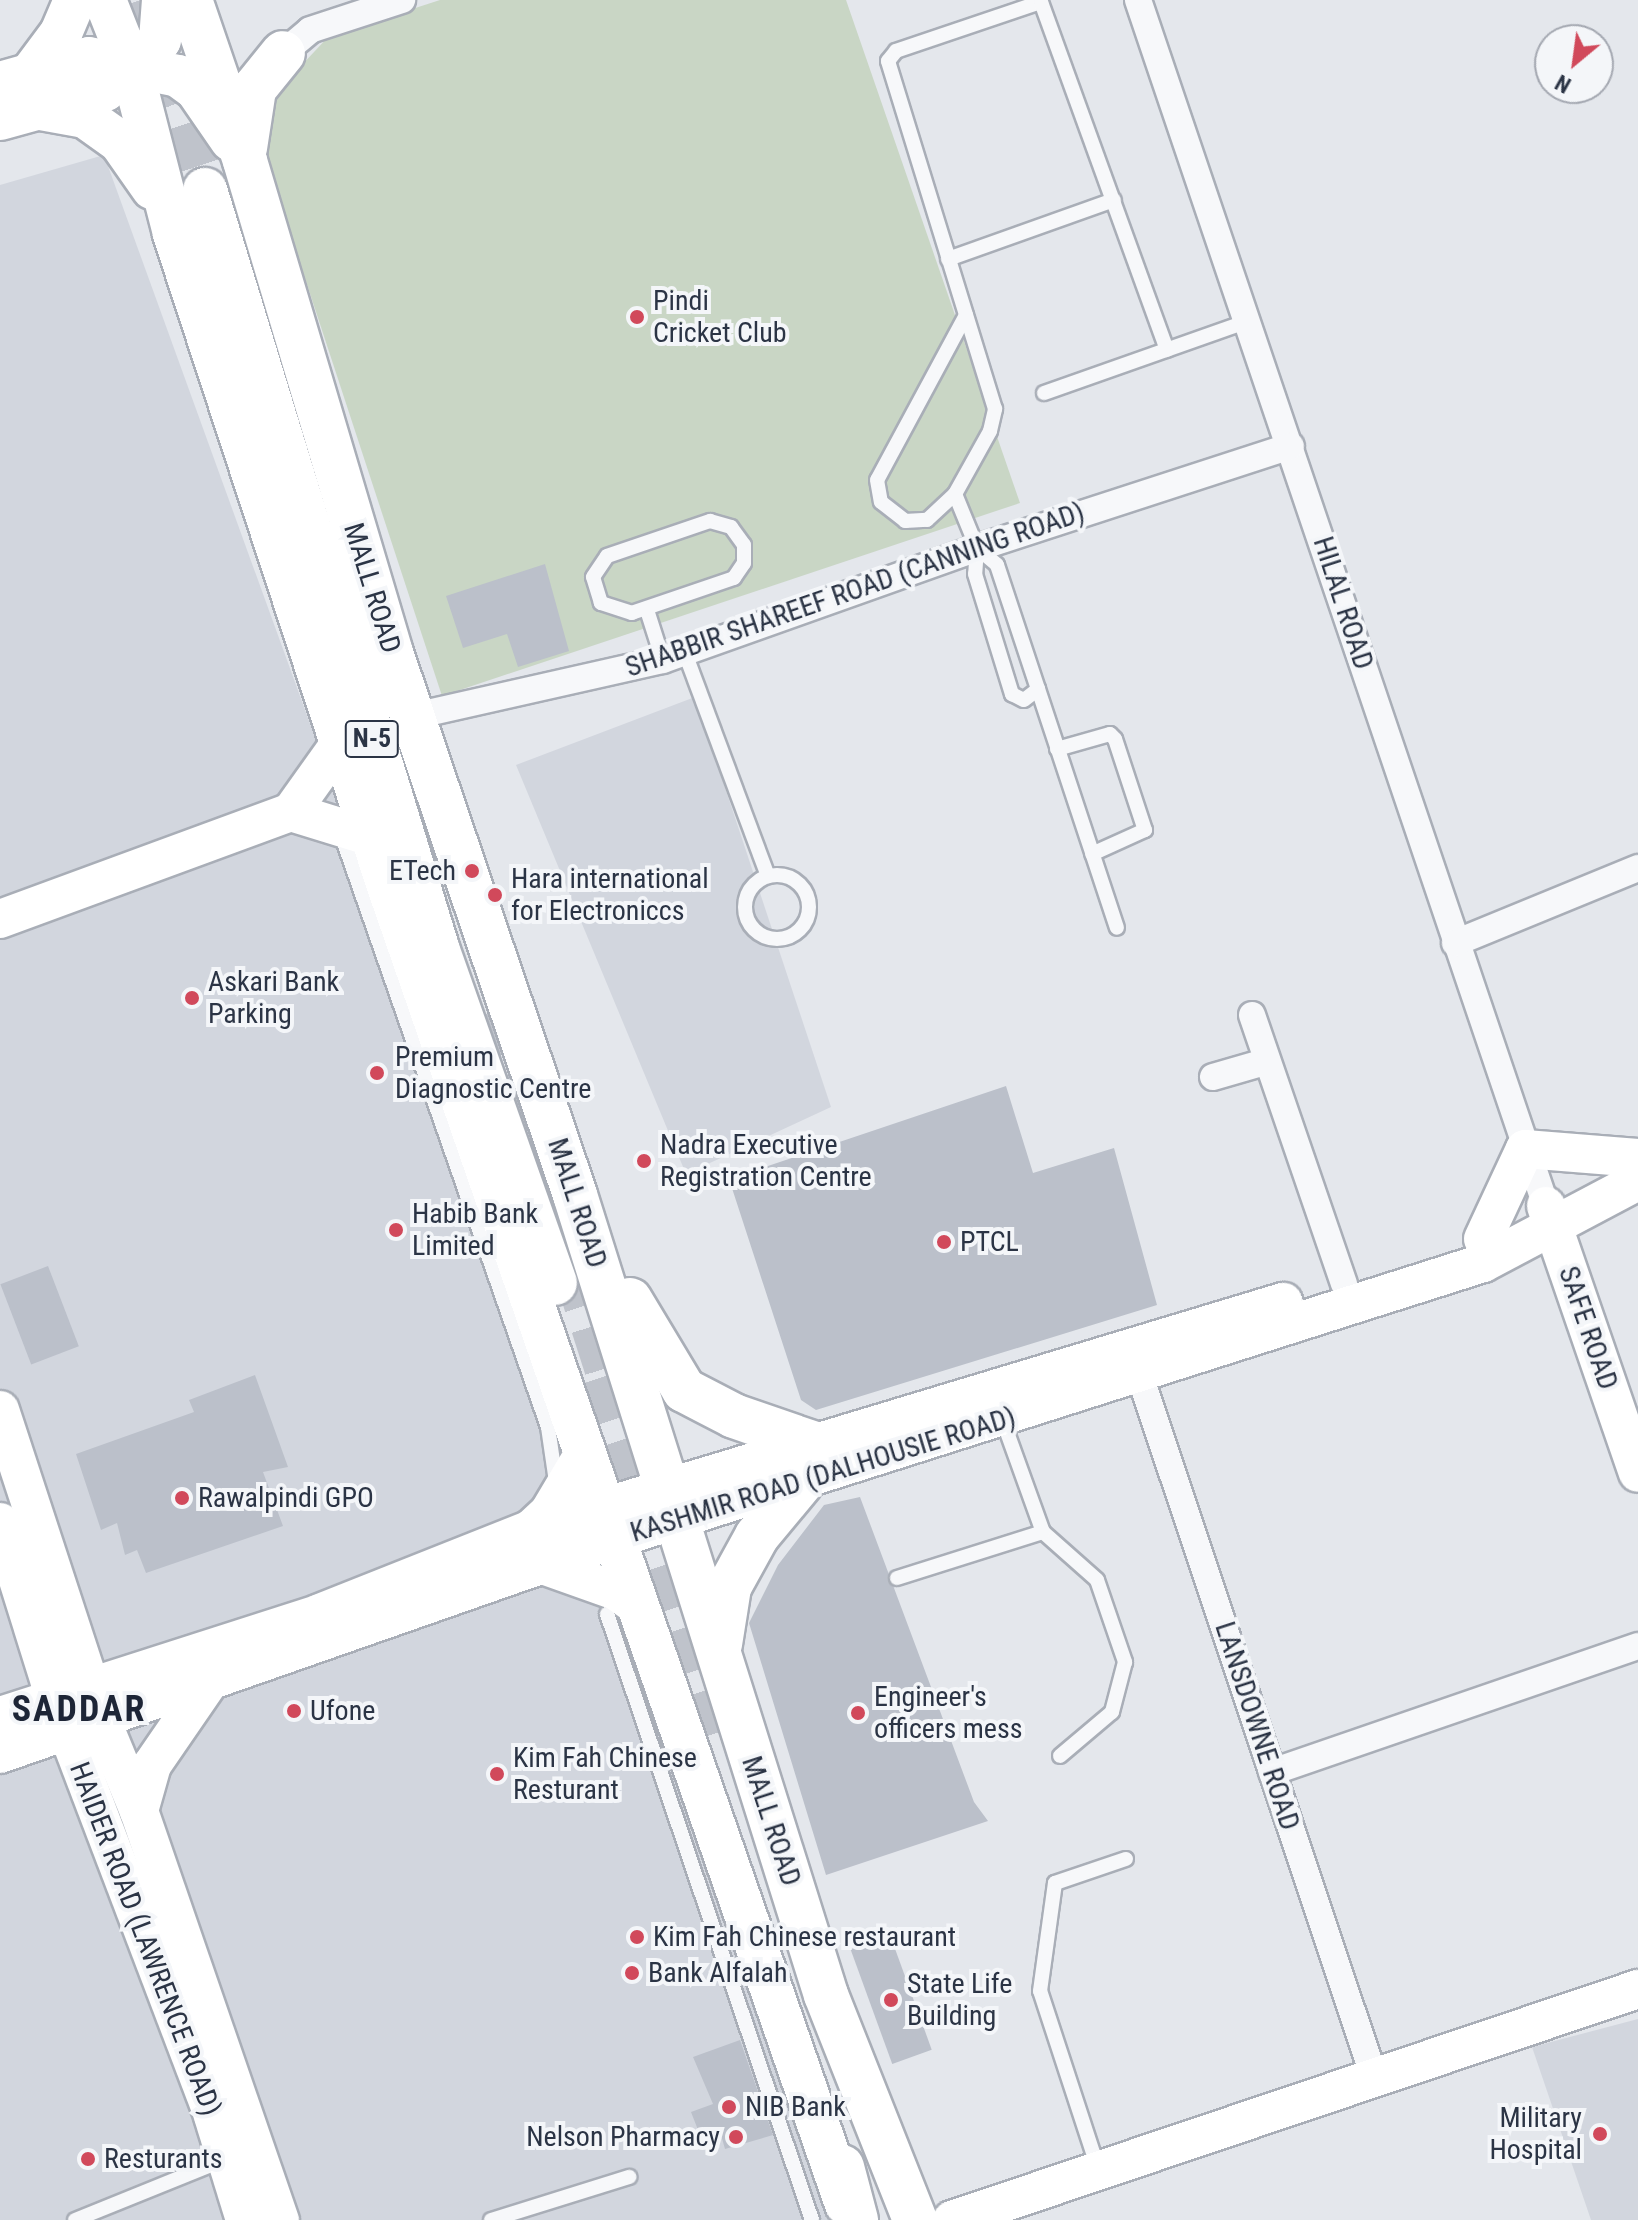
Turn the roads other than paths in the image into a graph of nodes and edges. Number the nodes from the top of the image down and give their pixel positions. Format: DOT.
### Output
graph roads {
  1 [pos="105,0"];
  2 [pos="163,0"];
  3 [pos="190,0"];
  4 [pos="402,0"];
  5 [pos="1138,0"];
  6 [pos="63,4"];
  7 [pos="283,53"];
  8 [pos="131,66"];
  9 [pos="17,96"];
  10 [pos="245,161"];
  11 [pos="205,190"];
  12 [pos="1114,200"];
  13 [pos="174,234"];
  14 [pos="948,259"];
  15 [pos="966,315"];
  16 [pos="1248,321"];
  17 [pos="1167,350"];
  18 [pos="1044,393"];
  19 [pos="1291,446"];
  20 [pos="955,494"];
  21 [pos="977,548"];
  22 [pos="647,610"];
  23 [pos="674,657"];
  24 [pos="1038,689"];
  25 [pos="414,716"];
  26 [pos="341,742"];
  27 [pos="1057,749"];
  28 [pos="291,812"];
  29 [pos="355,832"];
  30 [pos="1092,854"];
  31 [pos="1638,868"];
  32 [pos="768,876"];
  33 [pos="0,919"];
  34 [pos="1117,928"];
  35 [pos="1455,943"];
  36 [pos="1252,1015"];
  37 [pos="1265,1062"];
  38 [pos="1213,1077"];
  39 [pos="1525,1149"];
  40 [pos="1638,1159"];
  41 [pos="575,1195"];
  42 [pos="1637,1195"];
  43 [pos="1550,1218"];
  44 [pos="1494,1247"];
  45 [pos="555,1283"];
  46 [pos="1344,1284"];
  47 [pos="1575,1288"];
  48 [pos="1140,1376"];
  49 [pos="0,1410"];
  50 [pos="1003,1421"];
  51 [pos="584,1453"];
  52 [pos="806,1463"];
  53 [pos="1638,1473"];
  54 [pos="559,1497"];
  55 [pos="674,1504"];
  56 [pos="0,1522"];
  57 [pos="606,1524"];
  58 [pos="531,1529"];
  59 [pos="1043,1532"];
  60 [pos="543,1565"];
  61 [pos="897,1578"];
  62 [pos="621,1610"];
  63 [pos="1638,1646"];
  64 [pos="720,1655"];
  65 [pos="209,1682"];
  66 [pos="78,1709"];
  67 [pos="0,1716"];
  68 [pos="0,1754"];
  69 [pos="1060,1756"];
  70 [pos="1272,1772"];
  71 [pos="139,1811"];
  72 [pos="1126,1859"];
  73 [pos="1638,1989"];
  74 [pos="1638,2009"];
  75 [pos="1374,2077"];
  76 [pos="226,2159"];
  77 [pos="1098,2168"];
  78 [pos="629,2177"];
  79 [pos="75,2220"];
  80 [pos="245,2220"];
  81 [pos="280,2220"];
  82 [pos="491,2220"];
  83 [pos="812,2220"];
  84 [pos="854,2220"];
  85 [pos="904,2220"];
  86 [pos="915,2220"];
  87 [pos="952,2220"];
  88 [pos="1011,2220"];
  1 -- 8 [label="main road"];
  2 -- 8 [label="main road"];
  3 -- 10 [label="highway, MALL ROAD / N-5"];
  4 -- 7 [label="street"];
  5 -- 16 [label="street, HILAL ROAD"];
  6 -- 9 [label="main road"];
  7 -- 10 [label="highway"];
  8 -- 9 [label="main road"];
  8 -- 10 [label="main road"];
  8 -- 13 [label="main road"];
  9 -- 13 [label="main road"];
  10 -- 25 [label="highway, MALL ROAD / N-5"];
  11 -- 45 [label="highway, MALL ROAD / N-5"];
  12 -- 14 [label="lane"];
  12 -- 14 [label="lane"];
  12 -- 17 [label="lane"];
  13 -- 26 [label="main road"];
  14 -- 15 [label="lane"];
  15 -- 20 [label="lane"];
  15 -- 20 [label="lane"];
  16 -- 17 [label="lane"];
  16 -- 19 [label="street, HILAL ROAD"];
  17 -- 18 [label="lane"];
  19 -- 21 [label="street, SHABBIR SHAREEF ROAD (CANNING ROAD)"];
  19 -- 35 [label="street, HILAL ROAD"];
  20 -- 21 [label="lane"];
  21 -- 23 [label="street, SHABBIR SHAREEF ROAD (CANNING ROAD)"];
  21 -- 24 [label="lane"];
  21 -- 24 [label="lane"];
  22 -- 22 [label="lane"];
  22 -- 23 [label="lane"];
  23 -- 25 [label="street, SHABBIR SHAREEF ROAD (CANNING ROAD)"];
  23 -- 32 [label="lane"];
  24 -- 27 [label="lane"];
  25 -- 41 [label="highway, MALL ROAD / N-5"];
  26 -- 28 [label="street"];
  26 -- 29 [label="main road"];
  27 -- 30 [label="lane"];
  27 -- 30 [label="lane"];
  28 -- 29 [label="street"];
  28 -- 33 [label="street"];
  29 -- 51 [label="main road"];
  29 -- 54 [label="lane"];
  30 -- 34 [label="lane"];
  31 -- 35 [label="street"];
  32 -- 32 [label="lane"];
  35 -- 39 [label="street, HILAL ROAD"];
  36 -- 37 [label="street"];
  37 -- 38 [label="street"];
  37 -- 46 [label="street"];
  39 -- 40 [label="street"];
  39 -- 43 [label="street, HILAL ROAD"];
  39 -- 44 [label="street"];
  40 -- 43 [label="street, KASHMIR ROAD (DALHOUSIE ROAD)"];
  41 -- 52 [label="highway"];
  41 -- 55 [label="highway, MALL ROAD / N-5"];
  42 -- 43 [label="street, KASHMIR ROAD (DALHOUSIE ROAD)"];
  43 -- 44 [label="street, KASHMIR ROAD (DALHOUSIE ROAD)"];
  43 -- 47 [label="street, SAFE ROAD"];
  44 -- 46 [label="street, KASHMIR ROAD (DALHOUSIE ROAD)"];
  44 -- 47 [label="street"];
  44 -- 48 [label="street, KASHMIR ROAD (DALHOUSIE ROAD)"];
  46 -- 52 [label="street, KASHMIR ROAD (DALHOUSIE ROAD)"];
  47 -- 53 [label="street, SAFE ROAD"];
  48 -- 50 [label="street, KASHMIR ROAD (DALHOUSIE ROAD)"];
  48 -- 70 [label="street, LANSDOWNE ROAD"];
  49 -- 66 [label="street"];
  50 -- 52 [label="street, KASHMIR ROAD (DALHOUSIE ROAD)"];
  50 -- 59 [label="lane"];
  51 -- 54 [label="street"];
  51 -- 57 [label="main road"];
  52 -- 55 [label="street, KASHMIR ROAD (DALHOUSIE ROAD)"];
  52 -- 64 [label="highway"];
  54 -- 58 [label="street"];
  55 -- 57 [label="street, KASHMIR ROAD (DALHOUSIE ROAD)"];
  55 -- 64 [label="highway, MALL ROAD / N-5"];
  56 -- 66 [label="street, HAIDER ROAD (LAWRENCE ROAD)"];
  57 -- 58 [label="street, KASHMIR ROAD (DALHOUSIE ROAD)"];
  57 -- 60 [label="street, KASHMIR ROAD (DALHOUSIE ROAD)"];
  57 -- 62 [label="main road"];
  58 -- 66 [label="street, KASHMIR ROAD (DALHOUSIE ROAD)"];
  59 -- 61 [label="lane"];
  59 -- 69 [label="lane"];
  60 -- 62 [label="street"];
  60 -- 65 [label="street, KASHMIR ROAD (DALHOUSIE ROAD)"];
  62 -- 83 [label="lane"];
  62 -- 84 [label="main road"];
  63 -- 70 [label="street"];
  64 -- 86 [label="highway, MALL ROAD / N-5"];
  65 -- 66 [label="street, KASHMIR ROAD (DALHOUSIE ROAD)"];
  65 -- 71 [label="street"];
  66 -- 67 [label="street, KASHMIR ROAD (DALHOUSIE ROAD)"];
  66 -- 68 [label="street, KASHMIR ROAD (DALHOUSIE ROAD)"];
  66 -- 71 [label="street"];
  66 -- 76 [label="street, HAIDER ROAD (LAWRENCE ROAD)"];
  70 -- 75 [label="street, LANSDOWNE ROAD"];
  71 -- 81 [label="street"];
  72 -- 77 [label="lane"];
  73 -- 75 [label="street"];
  74 -- 88 [label="street"];
  75 -- 77 [label="street"];
  76 -- 79 [label="lane"];
  76 -- 80 [label="street, HAIDER ROAD (LAWRENCE ROAD)"];
  77 -- 87 [label="street"];
  78 -- 82 [label="lane"];
  84 -- 85 [label="highway"];
}
